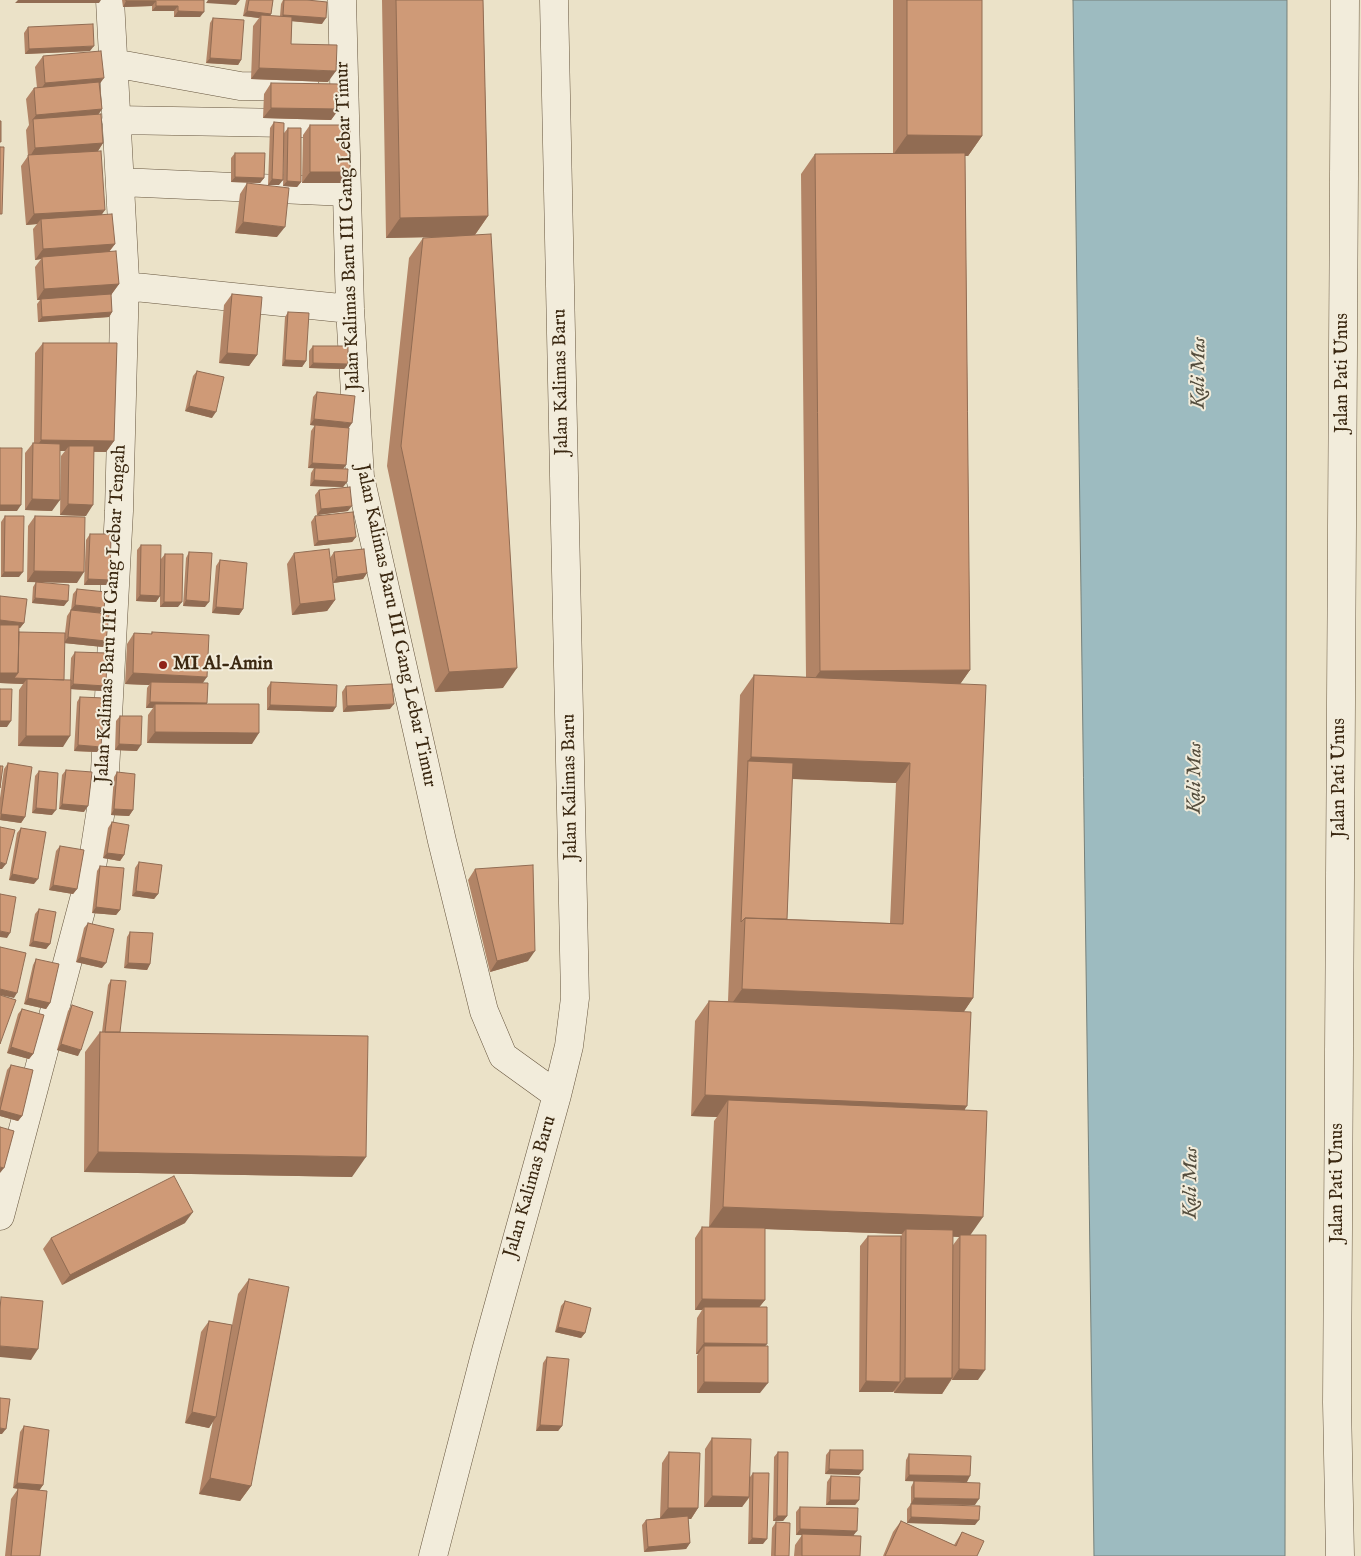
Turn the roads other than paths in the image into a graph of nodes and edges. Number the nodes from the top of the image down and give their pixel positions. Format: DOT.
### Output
graph roads {
  1 [pos="110,0"];
  2 [pos="342,0"];
  3 [pos="554,0"];
  4 [pos="1345,0"];
  5 [pos="113,63"];
  6 [pos="344,88"];
  7 [pos="116,120"];
  8 [pos="345,124"];
  9 [pos="120,182"];
  10 [pos="347,192"];
  11 [pos="125,286"];
  12 [pos="350,309"];
  13 [pos="557,1095"];
  14 [pos="0,1216"];
  15 [pos="433,1556"];
  16 [pos="1340,1556"];
  1 -- 5 [label="street, Jalan Kalimas Baru III Gang Lebar Tengah"];
  2 -- 6 [label="street, Jalan Kalimas Baru III Gang Lebar Timur"];
  3 -- 13 [label="street, Jalan Kalimas Baru"];
  4 -- 16 [label="street, Jalan Pati Unus"];
  5 -- 6 [label="street"];
  5 -- 7 [label="street, Jalan Kalimas Baru III Gang Lebar Tengah"];
  6 -- 8 [label="street, Jalan Kalimas Baru III Gang Lebar Timur"];
  7 -- 8 [label="street"];
  7 -- 9 [label="street, Jalan Kalimas Baru III Gang Lebar Tengah"];
  8 -- 10 [label="street, Jalan Kalimas Baru III Gang Lebar Timur"];
  9 -- 10 [label="street"];
  9 -- 11 [label="street, Jalan Kalimas Baru III Gang Lebar Tengah"];
  10 -- 12 [label="street, Jalan Kalimas Baru III Gang Lebar Timur"];
  11 -- 12 [label="street"];
  11 -- 14 [label="street, Jalan Kalimas Baru III Gang Lebar Tengah"];
  12 -- 13 [label="street, Jalan Kalimas Baru III Gang Lebar Timur"];
  13 -- 15 [label="street, Jalan Kalimas Baru"];
}
